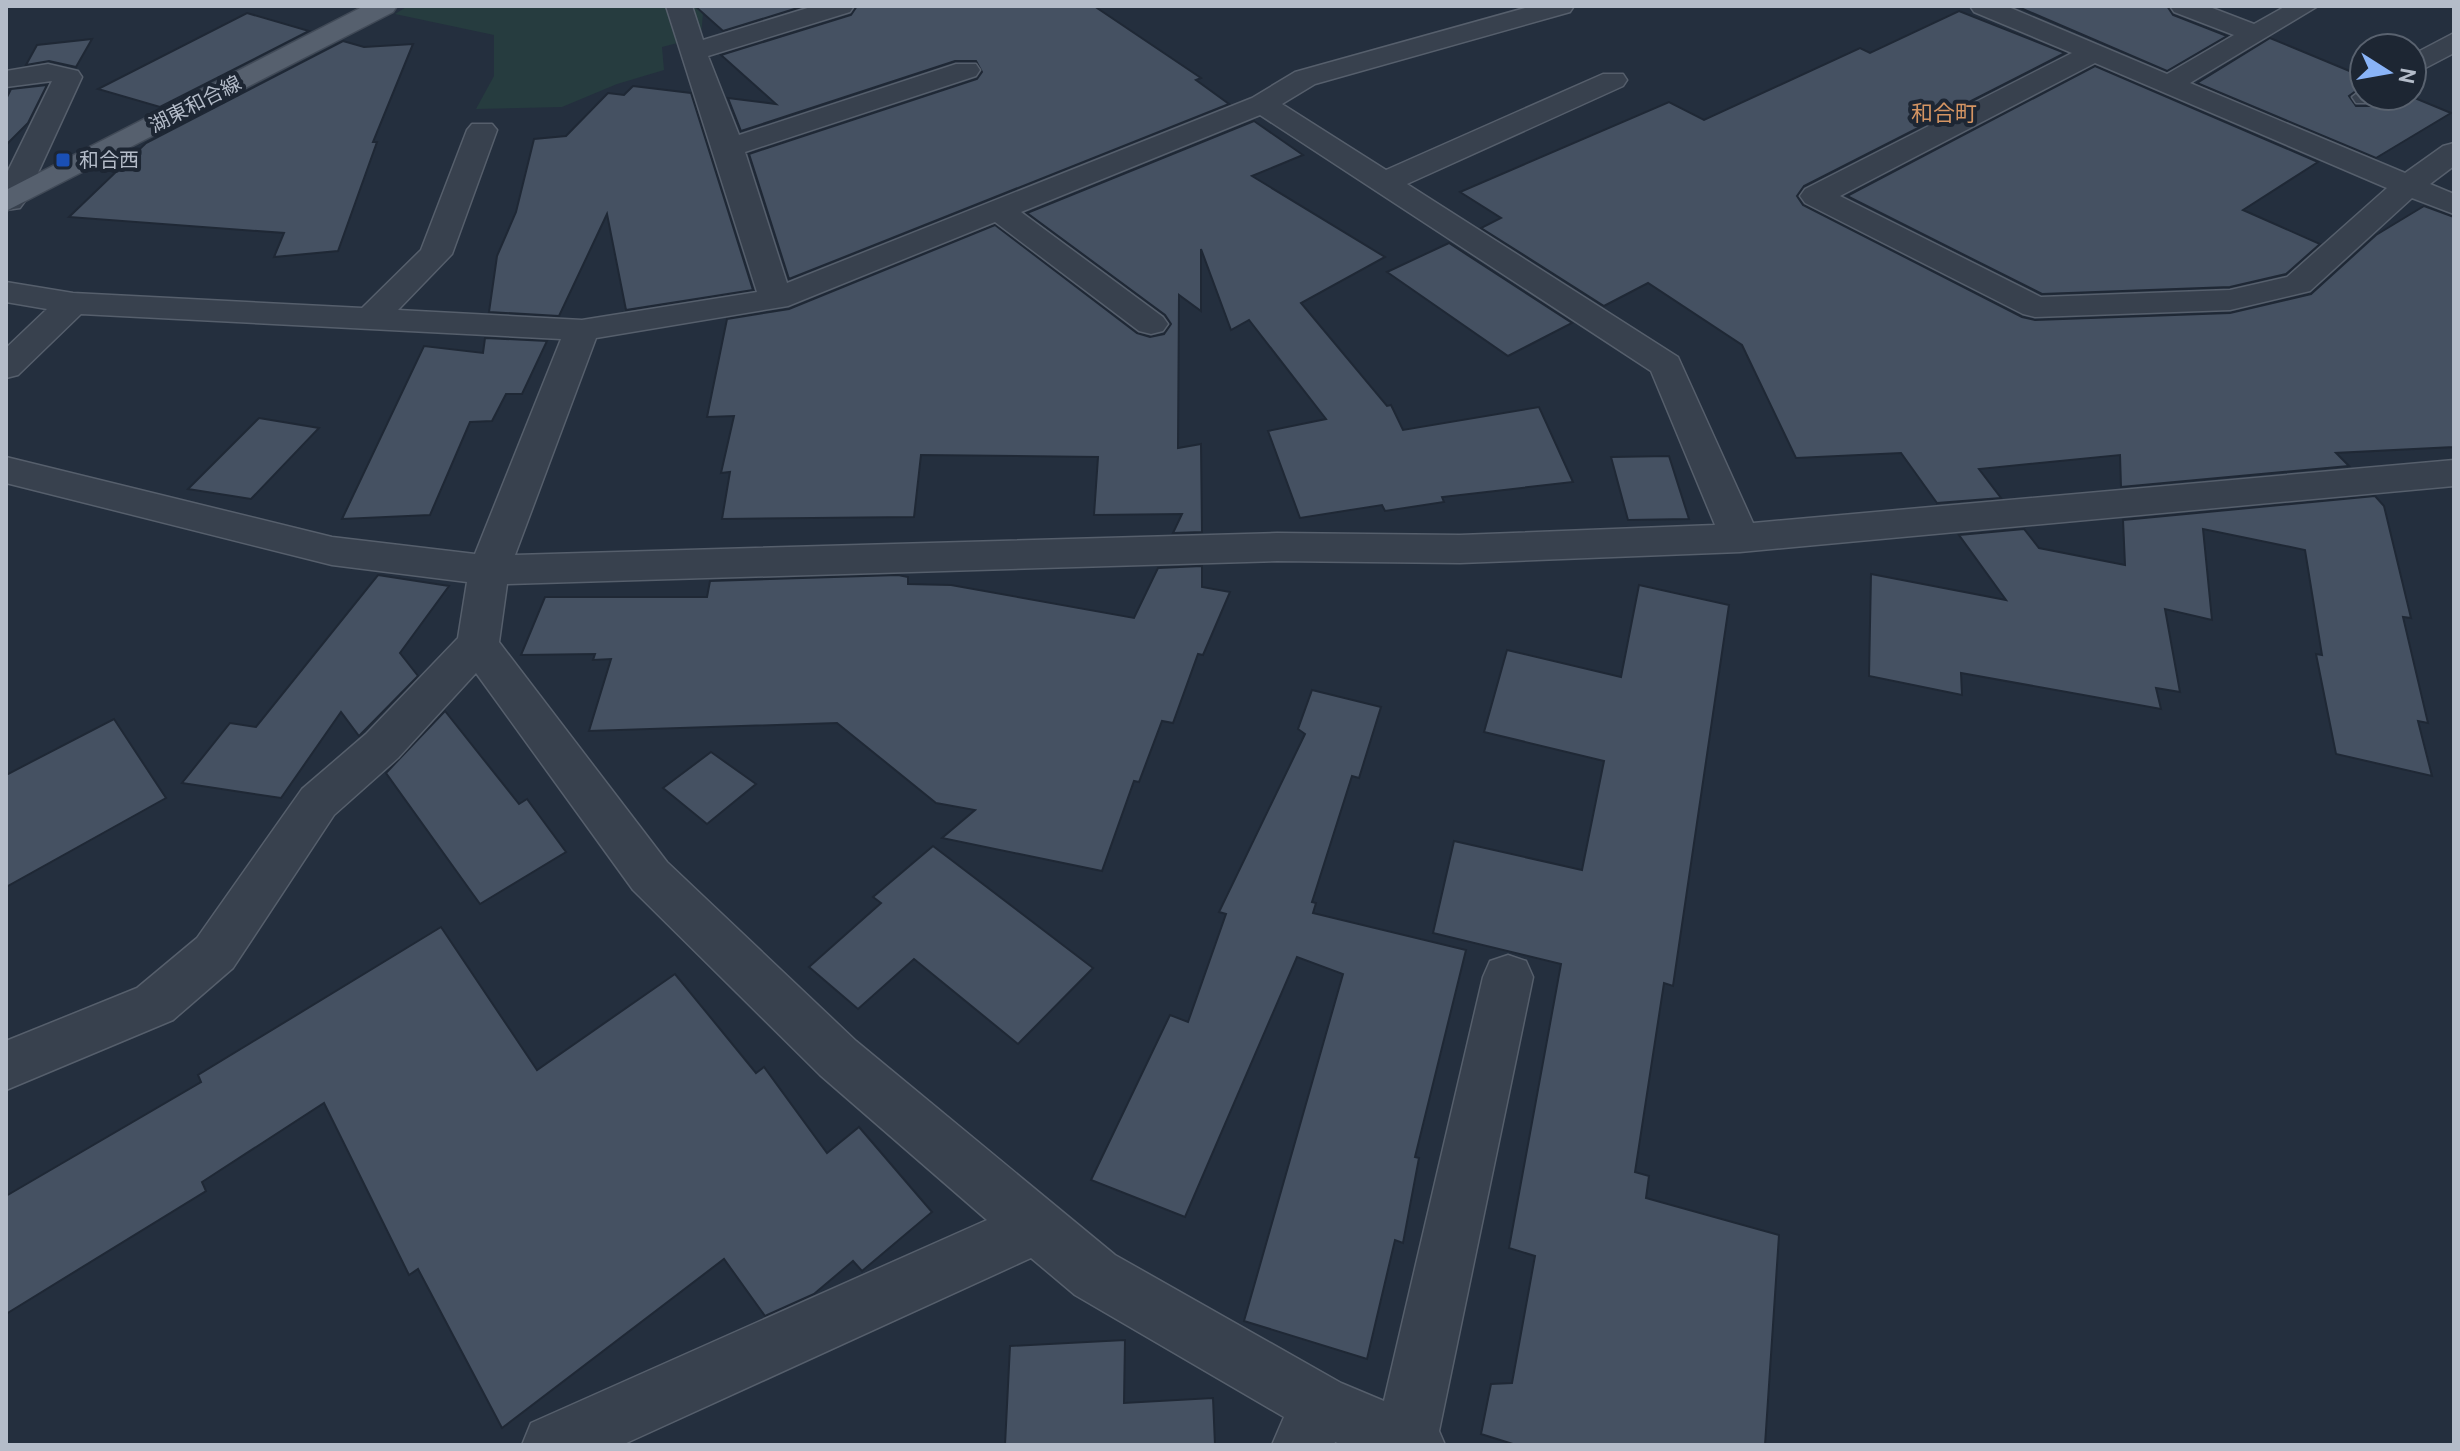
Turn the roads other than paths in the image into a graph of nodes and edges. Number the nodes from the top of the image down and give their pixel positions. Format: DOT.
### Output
graph roads {
  1 [pos="384,6"];
  2 [pos="679,6"];
  3 [pos="841,6"];
  4 [pos="1561,6"];
  5 [pos="1983,6"];
  6 [pos="2183,6"];
  7 [pos="2305,6"];
  8 [pos="2255,34"];
  9 [pos="2454,41"];
  10 [pos="693,52"];
  11 [pos="2092,54"];
  12 [pos="2428,57"];
  13 [pos="966,70"];
  14 [pos="6,79"];
  15 [pos="1613,80"];
  16 [pos="2169,84"];
  17 [pos="1262,104"];
  18 [pos="482,130"];
  19 [pos="729,148"];
  20 [pos="2454,152"];
  21 [pos="1383,183"];
  22 [pos="2408,185"];
  23 [pos="8,202"];
  24 [pos="2454,205"];
  25 [pos="999,210"];
  26 [pos="6,292"];
  27 [pos="776,299"];
  28 [pos="73,303"];
  29 [pos="369,320"];
  30 [pos="1151,324"];
  31 [pos="582,330"];
  32 [pos="6,367"];
  33 [pos="6,470"];
  34 [pos="2454,473"];
  35 [pos="1740,538"];
  36 [pos="489,570"];
  37 [pos="478,644"];
  38 [pos="1508,977"];
  39 [pos="6,1066"];
  40 [pos="1036,1227"];
  41 [pos="1312,1424"];
  42 [pos="1410,1443"];
  43 [pos="553,1445"];
  1 -- 23 [label="main road, 湖東和合線"];
  2 -- 10 [label="street"];
  3 -- 10 [label="street"];
  4 -- 17 [label="street"];
  5 -- 11 [label="street"];
  6 -- 8 [label="street"];
  7 -- 8 [label="street"];
  8 -- 16 [label="street"];
  9 -- 12 [label="street"];
  10 -- 19 [label="street"];
  11 -- 16 [label="street"];
  11 -- 22 [label="street"];
  13 -- 19 [label="street"];
  14 -- 23 [label="street"];
  15 -- 21 [label="street"];
  16 -- 22 [label="street"];
  17 -- 21 [label="street"];
  17 -- 25 [label="street"];
  18 -- 29 [label="street"];
  19 -- 27 [label="street"];
  20 -- 22 [label="street"];
  21 -- 35 [label="street"];
  22 -- 24 [label="street"];
  25 -- 27 [label="street"];
  25 -- 30 [label="street"];
  26 -- 28 [label="street"];
  27 -- 31 [label="street"];
  28 -- 29 [label="street"];
  28 -- 32 [label="street"];
  29 -- 31 [label="street"];
  31 -- 36 [label="street"];
  33 -- 36 [label="street"];
  34 -- 35 [label="street"];
  35 -- 36 [label="street"];
  36 -- 37 [label="street"];
  37 -- 39 [label="street"];
  37 -- 40 [label="street"];
  38 -- 42 [label="street"];
  40 -- 41 [label="street"];
  40 -- 43 [label="street"];
  41 -- 42 [label="street"];
}
